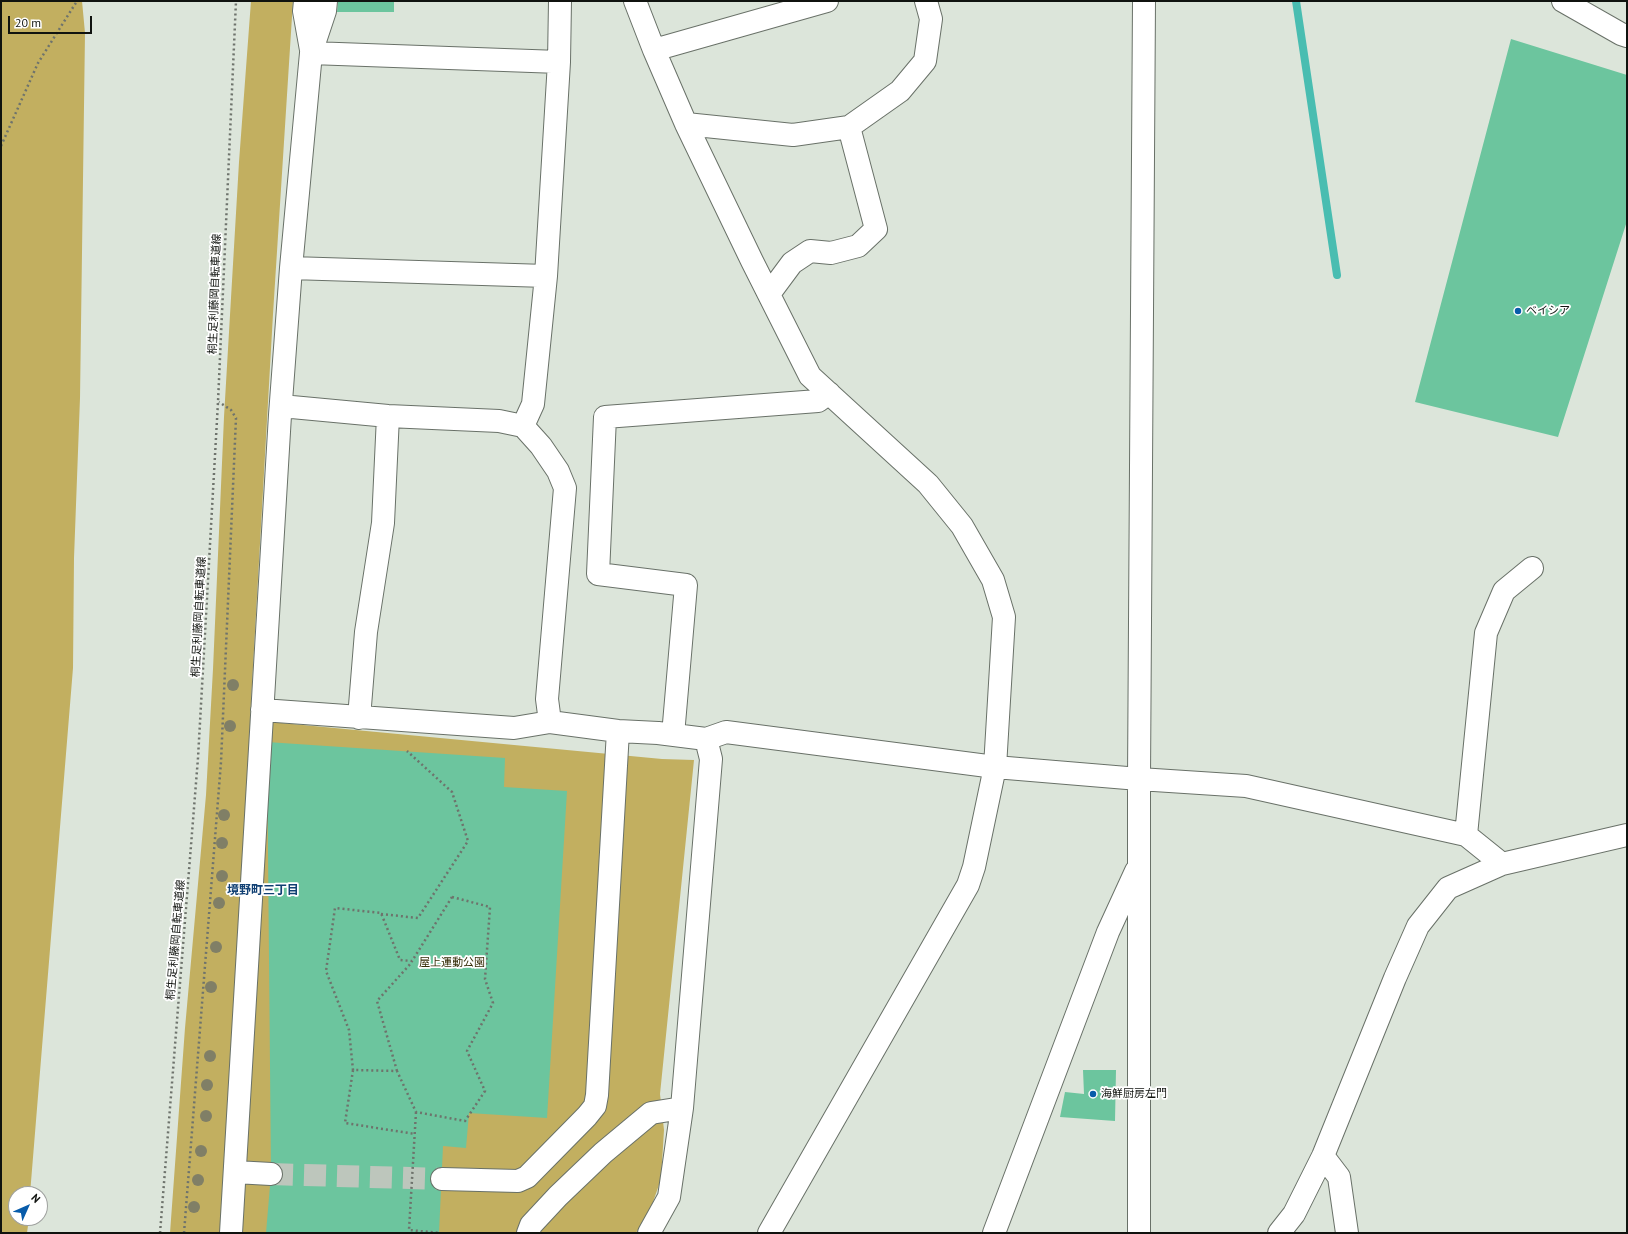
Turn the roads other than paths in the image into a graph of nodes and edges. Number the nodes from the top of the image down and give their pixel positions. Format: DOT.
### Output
graph roads {
  1 [pos="305,1"];
  2 [pos="326,1"];
  3 [pos="560,1"];
  4 [pos="635,1"];
  5 [pos="827,1"];
  6 [pos="926,1"];
  7 [pos="1144,1"];
  8 [pos="1563,1"];
  9 [pos="1627,36"];
  10 [pos="654,50"];
  11 [pos="311,53"];
  12 [pos="559,62"];
  13 [pos="686,124"];
  14 [pos="849,127"];
  15 [pos="291,268"];
  16 [pos="546,276"];
  17 [pos="769,294"];
  18 [pos="829,393"];
  19 [pos="281,406"];
  20 [pos="388,416"];
  21 [pos="523,426"];
  22 [pos="1532,568"];
  23 [pos="262,710"];
  24 [pos="359,718"];
  25 [pos="550,722"];
  26 [pos="618,731"];
  27 [pos="666,734"];
  28 [pos="706,739"];
  29 [pos="995,767"];
  30 [pos="1139,779"];
  31 [pos="1466,834"];
  32 [pos="1627,835"];
  33 [pos="1139,864"];
  34 [pos="1502,864"];
  35 [pos="682,1108"];
  36 [pos="1323,1156"];
  37 [pos="236,1172"];
  38 [pos="271,1174"];
  39 [pos="442,1179"];
  40 [pos="231,1233"];
  41 [pos="528,1233"];
  42 [pos="649,1233"];
  43 [pos="769,1233"];
  44 [pos="994,1233"];
  45 [pos="1139,1233"];
  46 [pos="1279,1233"];
  47 [pos="1347,1233"];
  1 -- 11 [label="street"];
  2 -- 11 [label="street"];
  3 -- 12 [label="street"];
  4 -- 10 [label="street"];
  5 -- 10 [label="street"];
  6 -- 14 [label="street"];
  7 -- 30 [label="street"];
  8 -- 9 [label="street"];
  10 -- 13 [label="street"];
  11 -- 12 [label="street"];
  11 -- 15 [label="street"];
  12 -- 16 [label="street"];
  13 -- 14 [label="street"];
  13 -- 17 [label="street"];
  14 -- 17 [label="street"];
  15 -- 16 [label="street"];
  15 -- 19 [label="street"];
  16 -- 21 [label="street"];
  17 -- 18 [label="street"];
  18 -- 27 [label="street"];
  18 -- 29 [label="street"];
  19 -- 20 [label="street"];
  19 -- 23 [label="street"];
  20 -- 21 [label="street"];
  20 -- 24 [label="street"];
  21 -- 25 [label="street"];
  22 -- 31 [label="street"];
  23 -- 24 [label="street"];
  23 -- 37 [label="street"];
  24 -- 25 [label="street"];
  25 -- 26 [label="street"];
  26 -- 27 [label="street"];
  26 -- 39 [label="street"];
  27 -- 28 [label="street"];
  28 -- 29 [label="street"];
  28 -- 35 [label="street"];
  29 -- 30 [label="street"];
  29 -- 43 [label="street"];
  30 -- 31 [label="street"];
  30 -- 33 [label="street"];
  31 -- 34 [label="street"];
  32 -- 34 [label="street"];
  33 -- 44 [label="street"];
  33 -- 45 [label="street"];
  34 -- 36 [label="street"];
  35 -- 41 [label="street"];
  35 -- 42 [label="street"];
  36 -- 46 [label="street"];
  36 -- 47 [label="street"];
  37 -- 38 [label="street"];
  37 -- 40 [label="street"];
}
